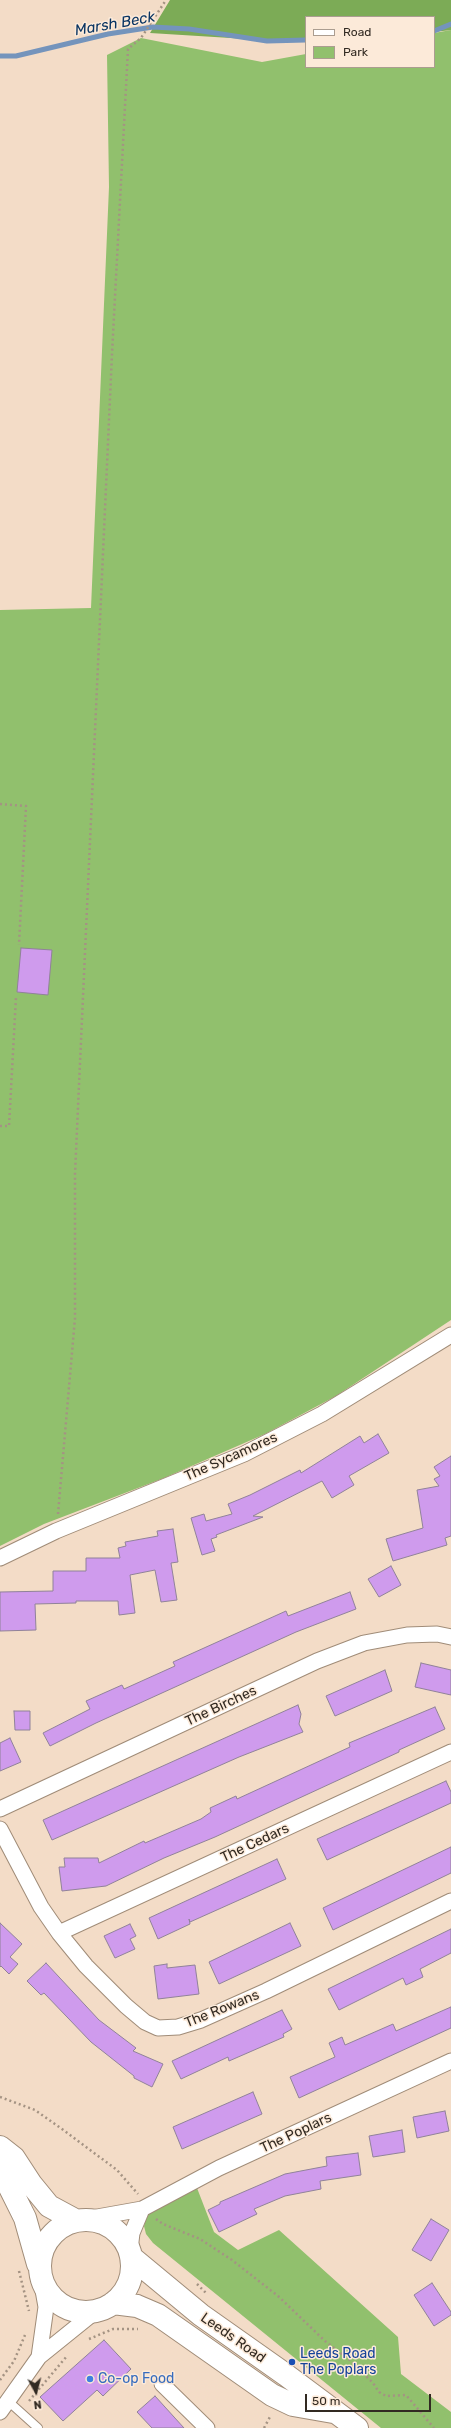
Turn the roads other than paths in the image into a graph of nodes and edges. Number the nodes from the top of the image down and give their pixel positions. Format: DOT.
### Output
graph roads {
  1 [pos="451,1335"];
  2 [pos="0,1558"];
  3 [pos="451,1638"];
  4 [pos="451,1752"];
  5 [pos="0,1809"];
  6 [pos="0,1829"];
  7 [pos="451,1901"];
  8 [pos="59,1933"];
  9 [pos="451,2061"];
  10 [pos="0,2147"];
  11 [pos="0,2168"];
  12 [pos="146,2207"];
  13 [pos="81,2220"];
  14 [pos="130,2254"];
  15 [pos="41,2274"];
  16 [pos="104,2307"];
  17 [pos="39,2357"];
  18 [pos="162,2384"];
  19 [pos="4,2406"];
  20 [pos="338,2413"];
  21 [pos="38,2428"];
  22 [pos="207,2428"];
  23 [pos="357,2428"];
  1 -- 2 [label="street, The Sycamores"];
  3 -- 5 [label="street, The Birches"];
  4 -- 8 [label="street, The Cedars"];
  6 -- 8 [label="street, The Rowans"];
  7 -- 8 [label="street, The Rowans"];
  9 -- 12 [label="street, The Poplars"];
  10 -- 13 [label="highway"];
  11 -- 15 [label="highway"];
  12 -- 13 [label="street, The Poplars"];
  12 -- 14 [label="street"];
  13 -- 14 [label="highway"];
  13 -- 15 [label="highway"];
  14 -- 16 [label="highway"];
  14 -- 20 [label="highway, Leeds Road"];
  15 -- 16 [label="highway"];
  15 -- 17 [label="street"];
  16 -- 17 [label="street"];
  16 -- 20 [label="highway, Leeds Road"];
  17 -- 19 [label="street"];
  18 -- 22 [label="street"];
  19 -- 21 [label="lane"];
  20 -- 23 [label="highway, Leeds Road"];
}
